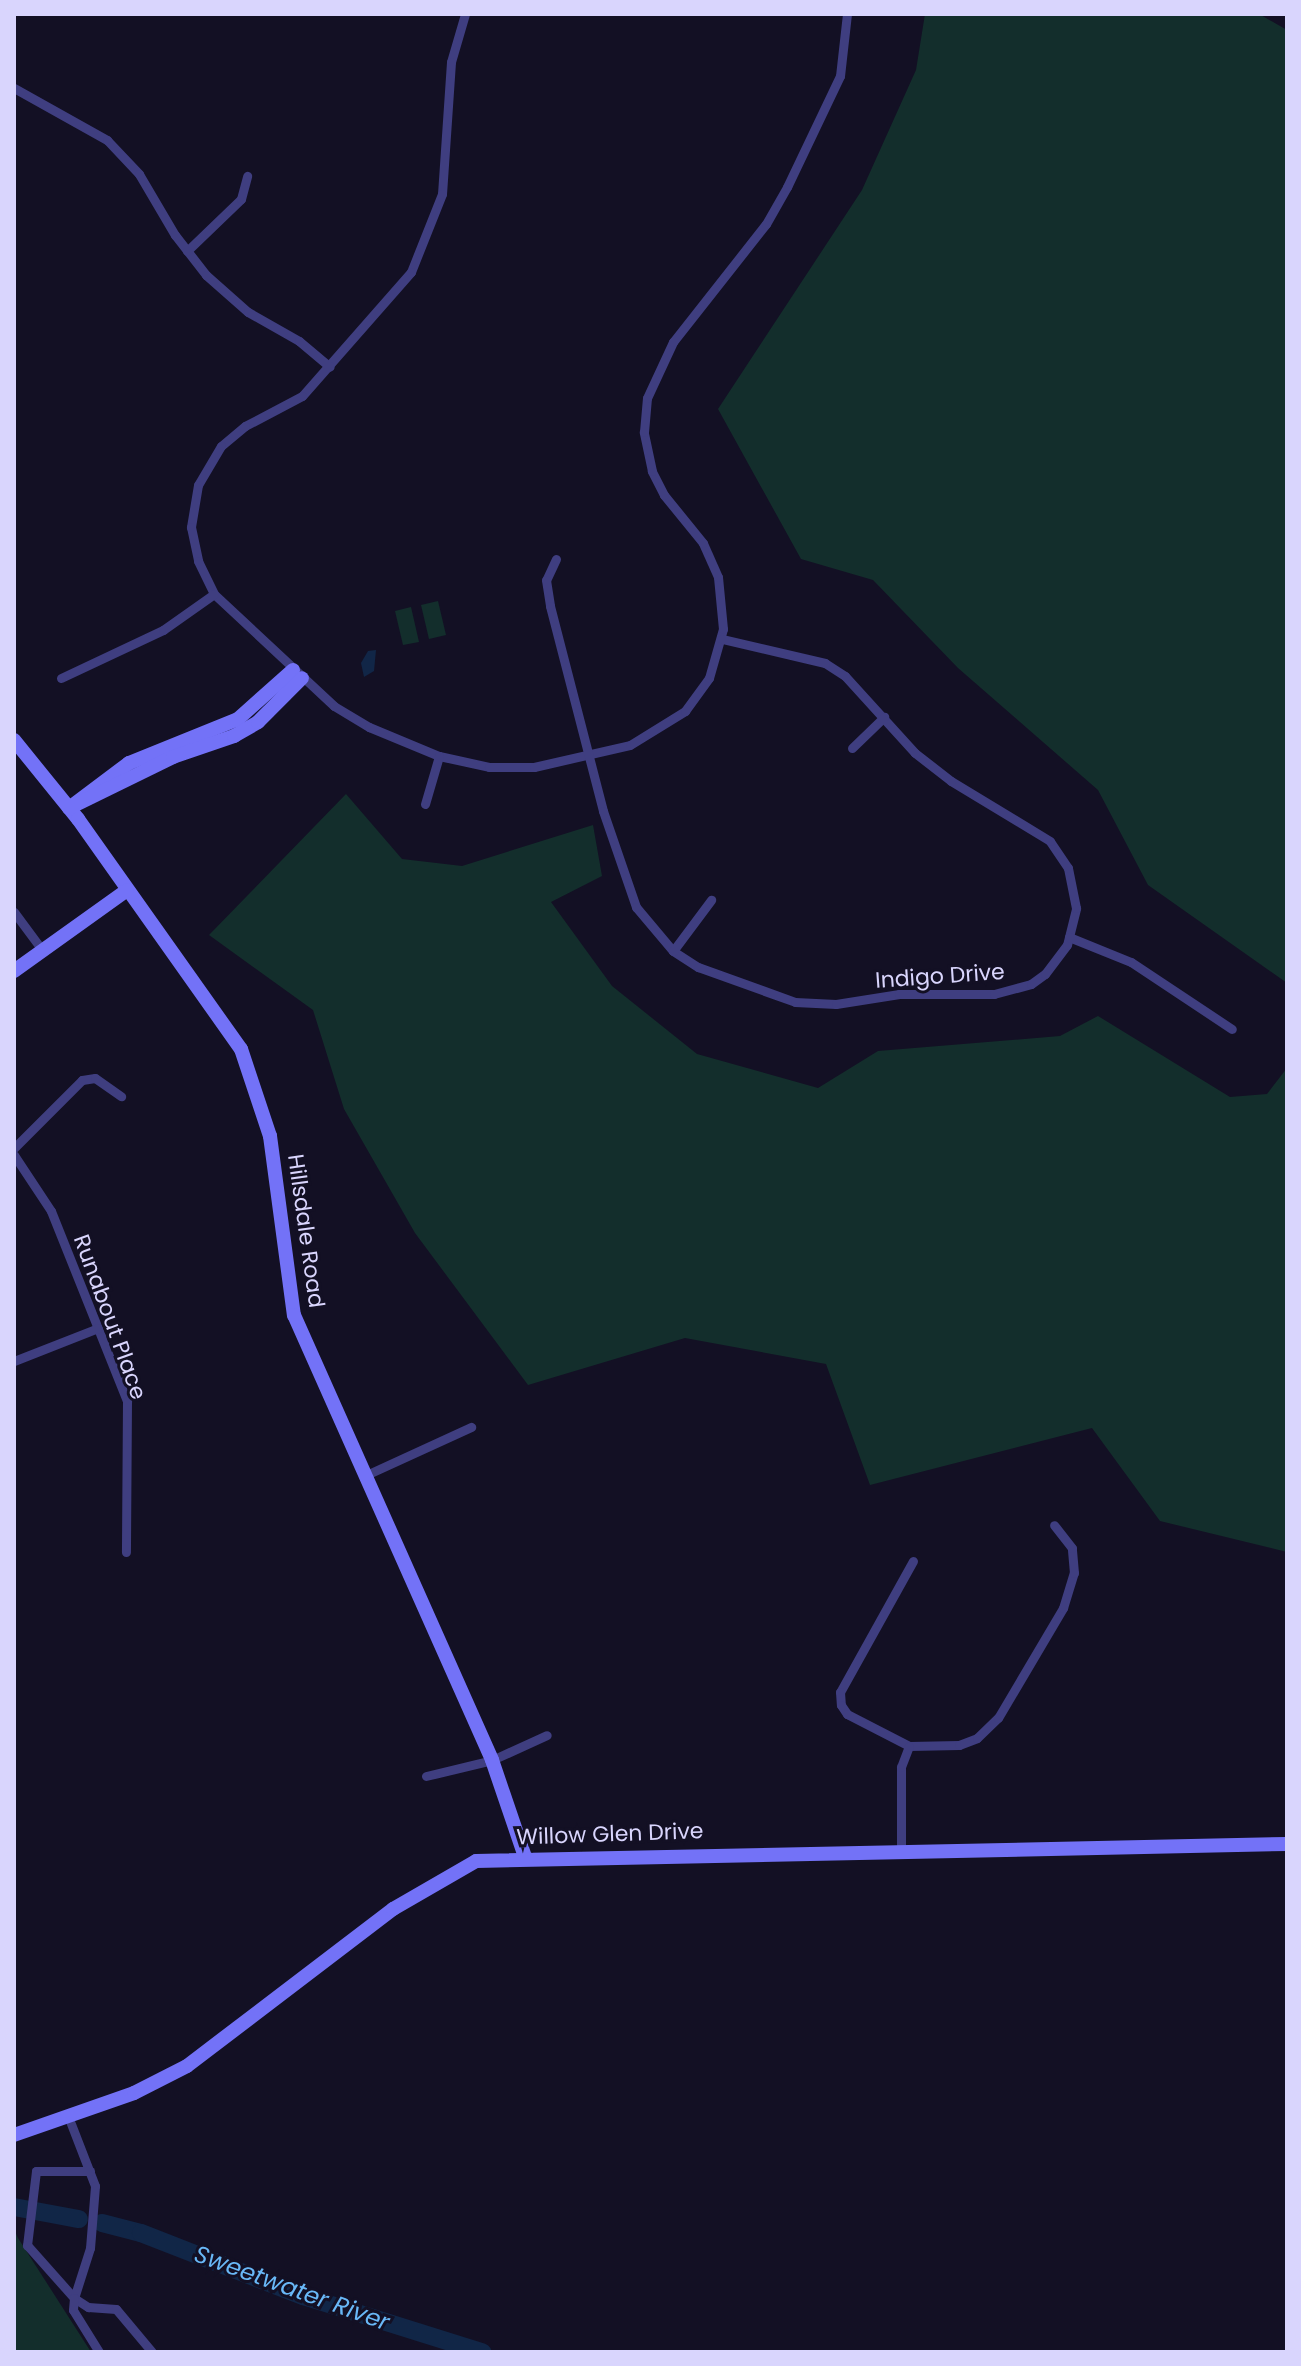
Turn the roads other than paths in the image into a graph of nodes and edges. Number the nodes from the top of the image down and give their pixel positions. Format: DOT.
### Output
graph roads {
  1 [pos="465,14"];
  2 [pos="847,14"];
  3 [pos="14,88"];
  4 [pos="247,176"];
  5 [pos="187,251"];
  6 [pos="330,367"];
  7 [pos="556,559"];
  8 [pos="214,594"];
  9 [pos="722,639"];
  10 [pos="298,674"];
  11 [pos="61,678"];
  12 [pos="884,717"];
  13 [pos="14,740"];
  14 [pos="852,748"];
  15 [pos="587,753"];
  16 [pos="439,756"];
  17 [pos="425,804"];
  18 [pos="69,808"];
  19 [pos="127,890"];
  20 [pos="711,900"];
  21 [pos="14,912"];
  22 [pos="1069,937"];
  23 [pos="43,951"];
  24 [pos="673,951"];
  25 [pos="14,971"];
  26 [pos="1232,1029"];
  27 [pos="121,1096"];
  28 [pos="14,1148"];
  29 [pos="14,1155"];
  30 [pos="98,1328"];
  31 [pos="14,1361"];
  32 [pos="471,1427"];
  33 [pos="364,1476"];
  34 [pos="1054,1525"];
  35 [pos="126,1552"];
  36 [pos="913,1561"];
  37 [pos="547,1735"];
  38 [pos="909,1746"];
  39 [pos="492,1760"];
  40 [pos="426,1776"];
  41 [pos="1287,1844"];
  42 [pos="901,1848"];
  43 [pos="525,1857"];
  44 [pos="68,2116"];
  45 [pos="14,2135"];
  46 [pos="90,2171"];
  47 [pos="74,2298"];
  48 [pos="99,2352"];
  49 [pos="152,2352"];
  1 -- 6 [label="street"];
  2 -- 9 [label="street"];
  3 -- 5 [label="street"];
  4 -- 5 [label="street"];
  5 -- 6 [label="street"];
  6 -- 8 [label="street"];
  7 -- 15 [label="street, Indigo Drive"];
  8 -- 10 [label="street"];
  8 -- 11 [label="street"];
  9 -- 12 [label="street, Indigo Drive"];
  9 -- 15 [label="street"];
  10 -- 16 [label="street"];
  10 -- 18 [label="main road"];
  12 -- 14 [label="street"];
  12 -- 22 [label="street, Indigo Drive"];
  13 -- 18 [label="main road, Hillsdale Road"];
  15 -- 16 [label="street"];
  15 -- 24 [label="street, Indigo Drive"];
  16 -- 17 [label="street"];
  18 -- 19 [label="main road, Hillsdale Road"];
  19 -- 23 [label="main road"];
  19 -- 33 [label="main road, Hillsdale Road"];
  20 -- 24 [label="street"];
  21 -- 23 [label="street"];
  22 -- 24 [label="street, Indigo Drive"];
  22 -- 26 [label="street"];
  23 -- 25 [label="main road"];
  27 -- 28 [label="street"];
  29 -- 30 [label="street, Runabout Place"];
  30 -- 31 [label="street"];
  30 -- 35 [label="street, Runabout Place"];
  32 -- 33 [label="street"];
  33 -- 39 [label="main road, Hillsdale Road"];
  34 -- 38 [label="street"];
  36 -- 38 [label="street"];
  37 -- 39 [label="street"];
  38 -- 42 [label="street"];
  39 -- 40 [label="street"];
  39 -- 43 [label="main road, Hillsdale Road"];
  41 -- 42 [label="main road, Willow Glen Drive"];
  42 -- 43 [label="main road, Willow Glen Drive"];
  43 -- 44 [label="main road, Willow Glen Drive"];
  44 -- 45 [label="main road, Willow Glen Drive"];
  44 -- 46 [label="street"];
  46 -- 47 [label="street"];
  46 -- 47 [label="street"];
  47 -- 48 [label="street"];
  47 -- 49 [label="street"];
}
